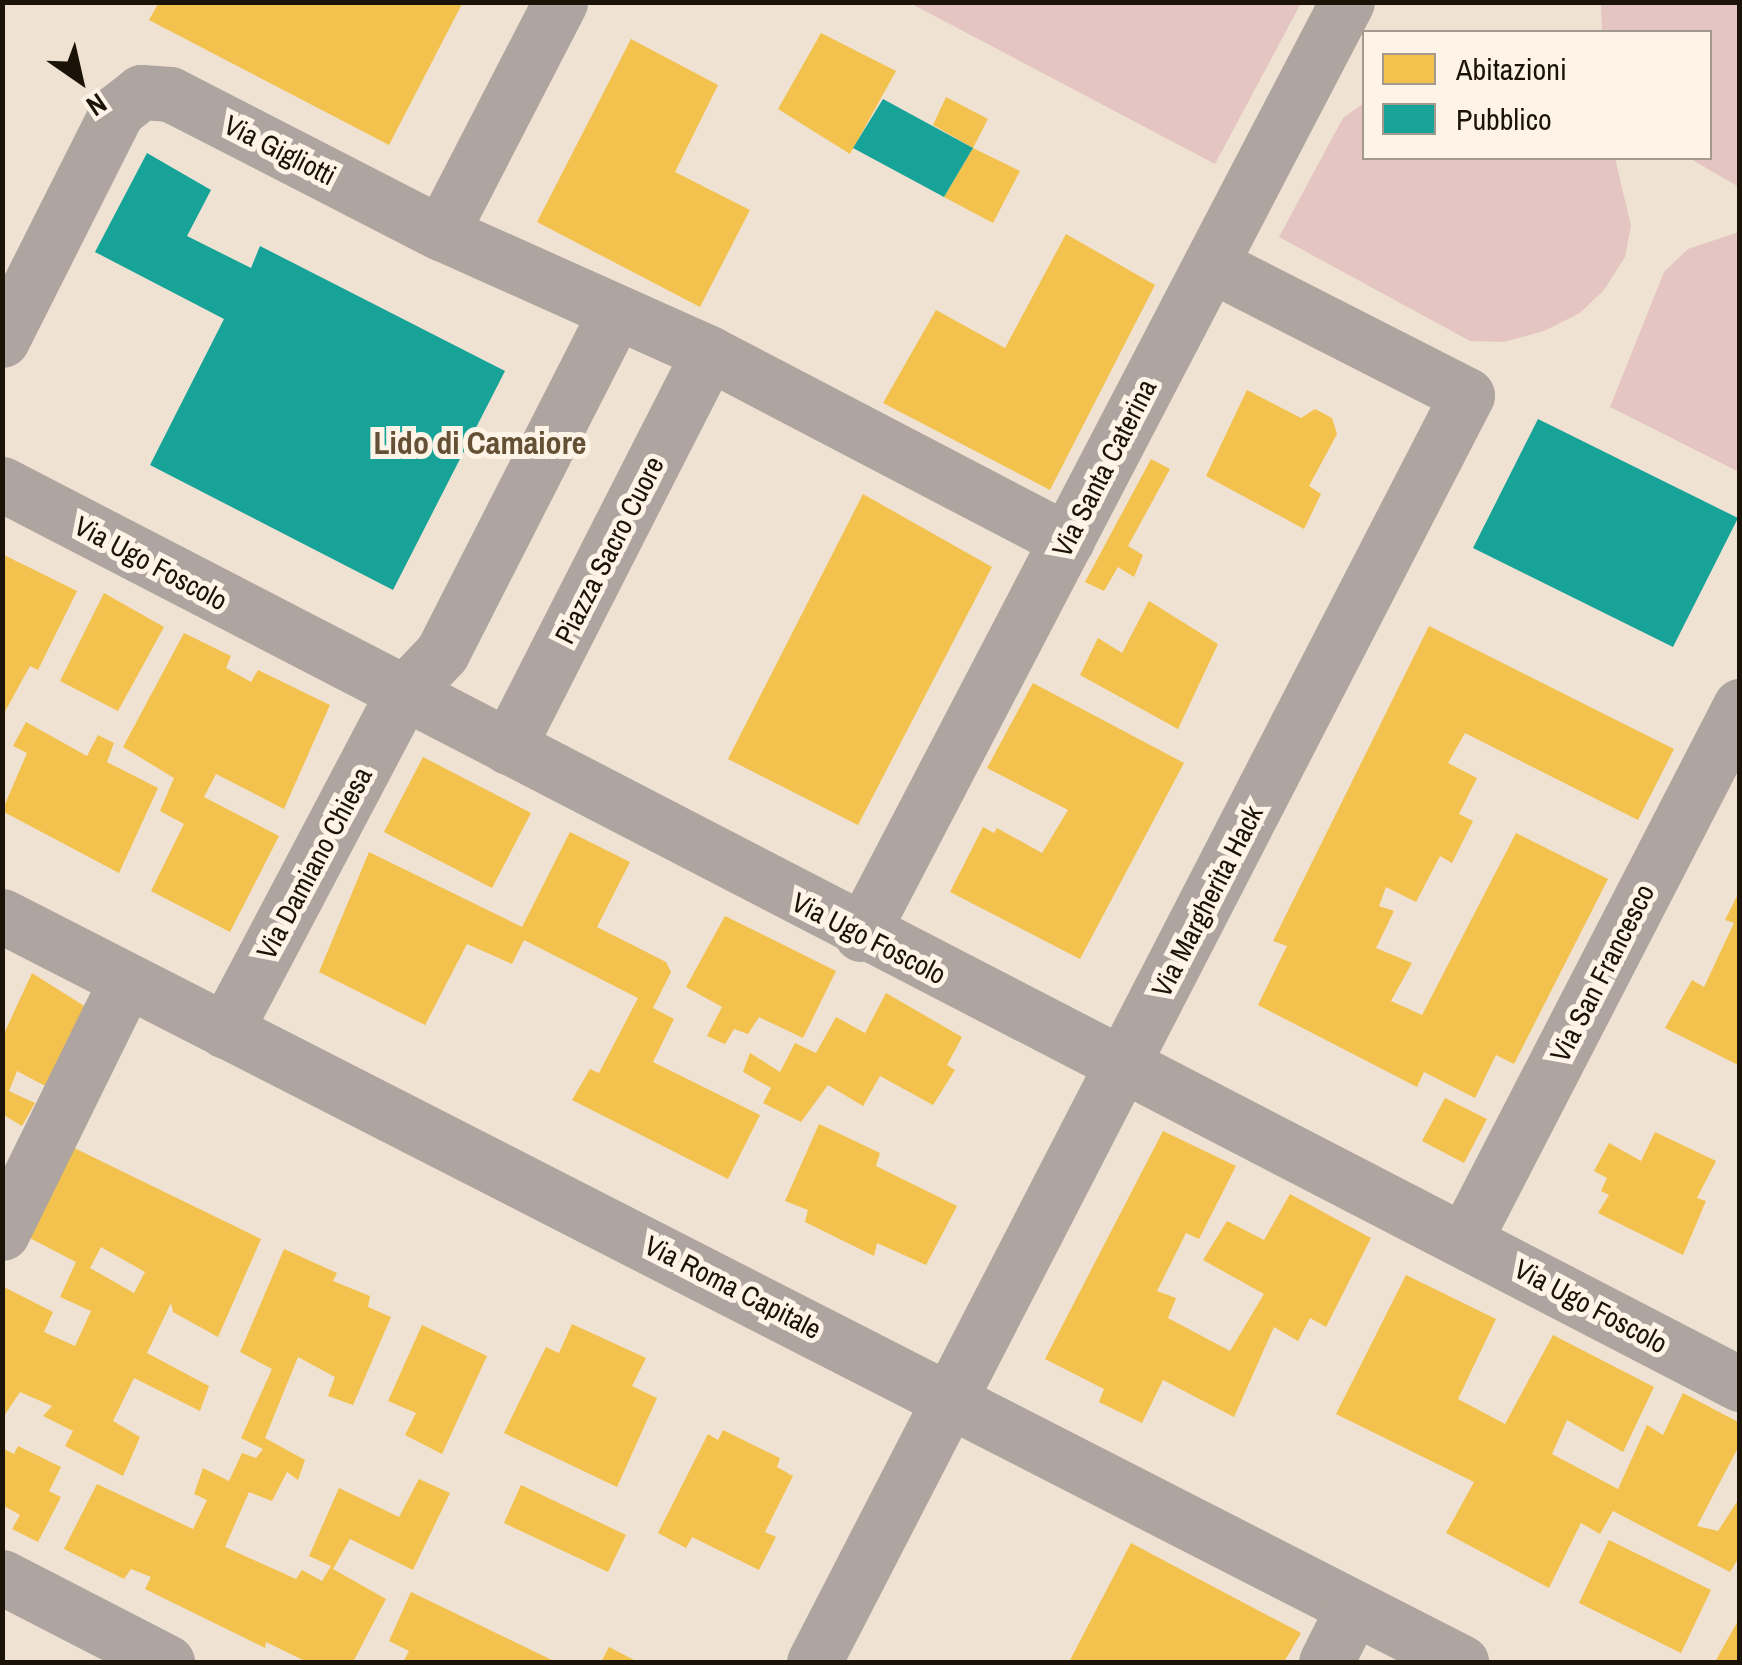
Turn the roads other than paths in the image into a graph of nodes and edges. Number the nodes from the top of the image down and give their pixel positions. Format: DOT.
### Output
graph roads {
  1 [pos="560,2"];
  2 [pos="1347,2"];
  3 [pos="441,233"];
  4 [pos="1210,264"];
  5 [pos="614,315"];
  6 [pos="2,340"];
  7 [pos="709,353"];
  8 [pos="2,484"];
  9 [pos="1068,540"];
  10 [pos="402,695"];
  11 [pos="1740,706"];
  12 [pos="508,746"];
  13 [pos="2,916"];
  14 [pos="861,934"];
  15 [pos="126,982"];
  16 [pos="225,1031"];
  17 [pos="1121,1067"];
  18 [pos="2,1232"];
  19 [pos="1464,1239"];
  20 [pos="1740,1384"];
  21 [pos="950,1397"];
  22 [pos="2,1577"];
  23 [pos="1353,1608"];
  24 [pos="167,1662"];
  25 [pos="814,1662"];
  26 [pos="1326,1662"];
  27 [pos="1461,1662"];
  1 -- 3 [label="street"];
  2 -- 4 [label="street, Via Santa Caterina"];
  3 -- 5 [label="street, Via Gigliotti"];
  3 -- 6 [label="street, Via Gigliotti"];
  4 -- 9 [label="street, Via Santa Caterina"];
  4 -- 17 [label="street, Via Margherita Hack"];
  5 -- 7 [label="street, Via Gigliotti"];
  5 -- 10 [label="street"];
  7 -- 9 [label="street, Via Gigliotti"];
  7 -- 12 [label="street, Piazza Sacro Cuore"];
  8 -- 10 [label="street, Via Ugo Foscolo"];
  9 -- 14 [label="street, Via Santa Caterina"];
  10 -- 12 [label="street, Via Ugo Foscolo"];
  10 -- 16 [label="street, Via Damiano Chiesa"];
  11 -- 19 [label="street, Via San Francesco"];
  12 -- 14 [label="street, Via Ugo Foscolo"];
  13 -- 15 [label="street, Via Roma Capitale"];
  14 -- 17 [label="street, Via Ugo Foscolo"];
  15 -- 16 [label="street, Via Roma Capitale"];
  15 -- 18 [label="street"];
  16 -- 21 [label="street, Via Roma Capitale"];
  17 -- 19 [label="street, Via Ugo Foscolo"];
  17 -- 21 [label="street, Via Margherita Hack"];
  19 -- 20 [label="street, Via Ugo Foscolo"];
  21 -- 23 [label="street, Via Roma Capitale"];
  21 -- 25 [label="street, Via Margherita Hack"];
  22 -- 24 [label="street"];
  23 -- 26 [label="street"];
  23 -- 27 [label="street, Via Roma Capitale"];
}
